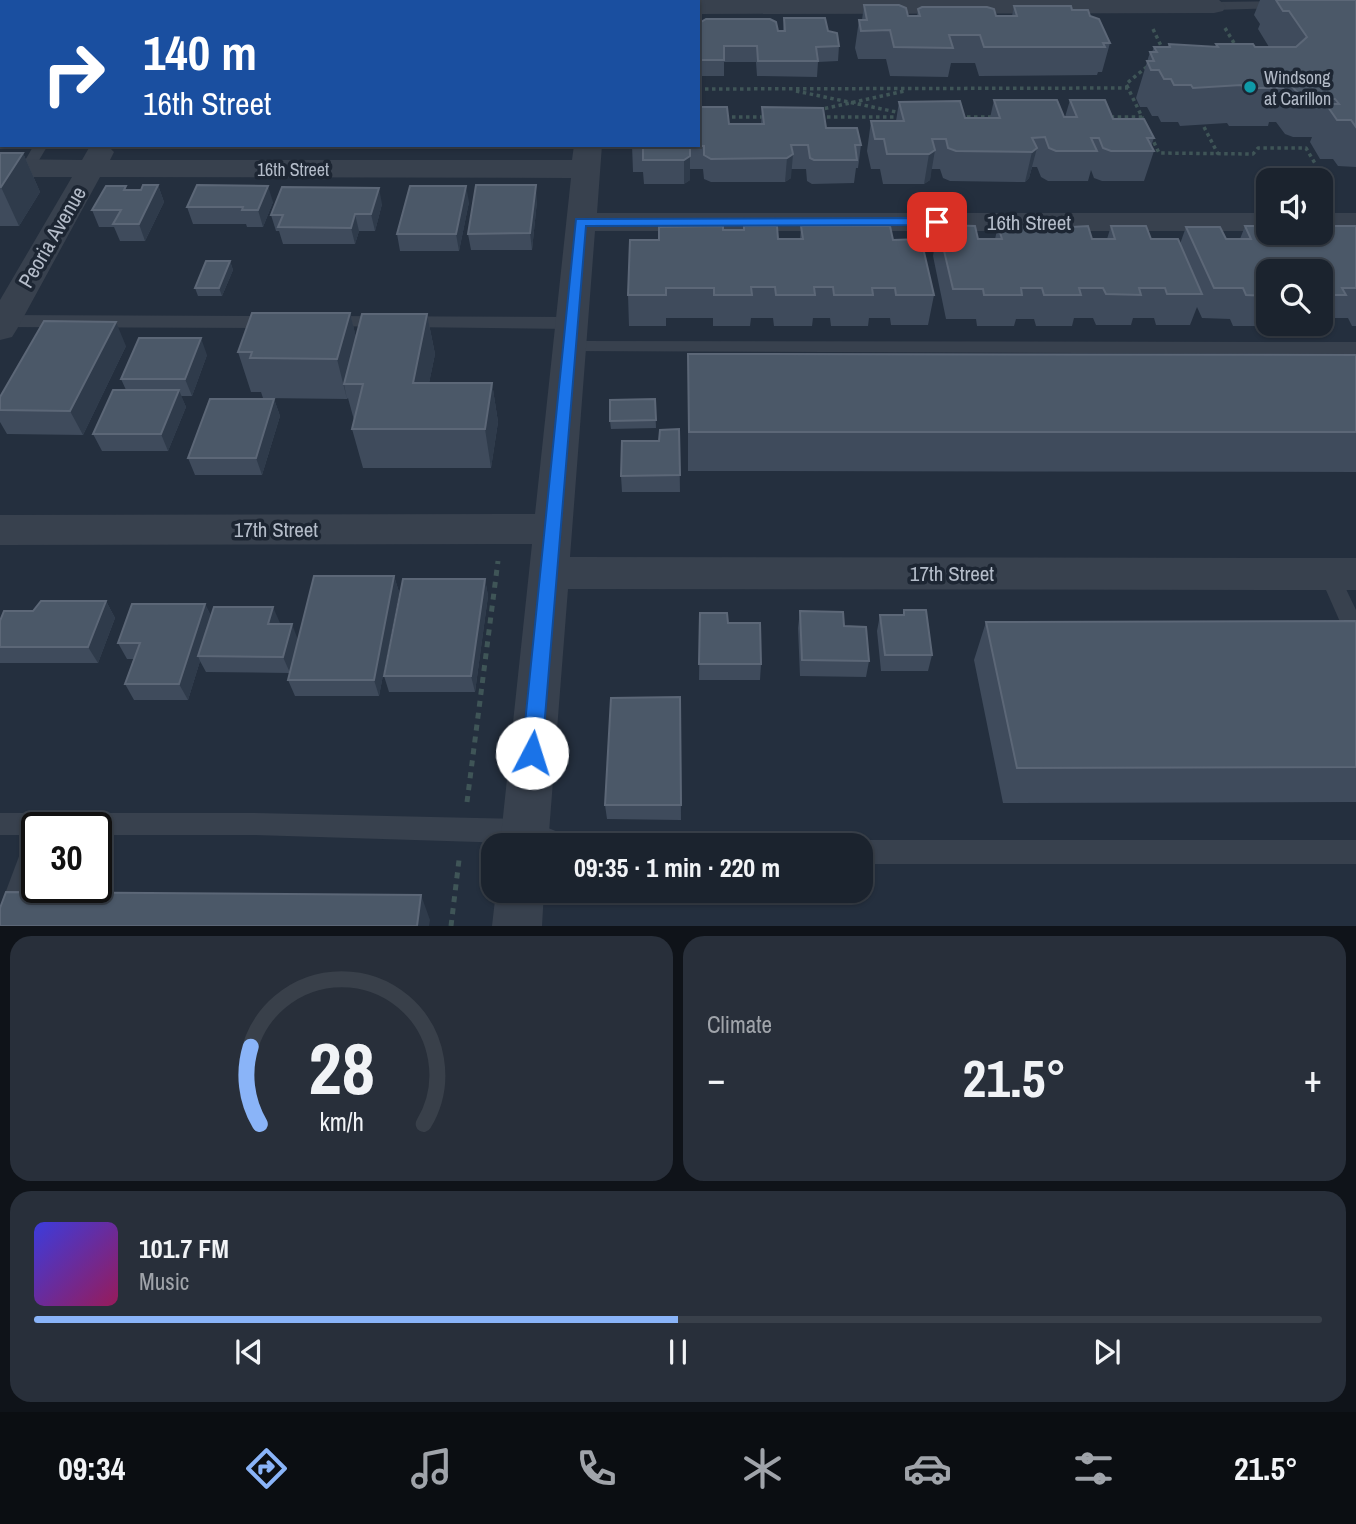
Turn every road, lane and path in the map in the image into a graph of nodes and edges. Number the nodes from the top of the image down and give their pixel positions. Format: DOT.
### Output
graph roads {
  1 [pos="828,4"];
  2 [pos="1292,5"];
  3 [pos="1214,6"];
  4 [pos="700,7"];
  5 [pos="1151,26"];
  6 [pos="1233,26"];
  7 [pos="1166,54"];
  8 [pos="1241,54"];
  9 [pos="1151,64"];
  10 [pos="1128,88"];
  11 [pos="700,89"];
  12 [pos="786,89"];
  13 [pos="915,89"];
  14 [pos="852,103"];
  15 [pos="813,111"];
  16 [pos="723,117"];
  17 [pos="774,117"];
  18 [pos="814,117"];
  19 [pos="950,117"];
  20 [pos="1004,117"];
  21 [pos="1101,117"];
  22 [pos="1142,117"];
  23 [pos="1204,127"];
  24 [pos="1218,154"];
  25 [pos="98,157"];
  26 [pos="587,157"];
  27 [pos="23,161"];
  28 [pos="1316,165"];
  29 [pos="580,222"];
  30 [pos="1256,222"];
  31 [pos="1333,222"];
  32 [pos="1356,222"];
  33 [pos="1,324"];
  34 [pos="570,335"];
  35 [pos="1356,348"];
  36 [pos="552,529"];
  37 [pos="0,530"];
  38 [pos="499,557"];
  39 [pos="548,573"];
  40 [pos="1343,574"];
  41 [pos="1356,634"];
  42 [pos="0,824"];
  43 [pos="21,828"];
  44 [pos="112,829"];
  45 [pos="463,829"];
  46 [pos="490,833"];
  47 [pos="524,833"];
  48 [pos="873,852"];
  49 [pos="1356,852"];
  50 [pos="21,884"];
  51 [pos="519,903"];
  52 [pos="6,926"];
  53 [pos="451,926"];
  54 [pos="517,926"];
  1 -- 3 [label="street"];
  1 -- 4 [label="street"];
  2 -- 3 [label="lane"];
  5 -- 7 [label="path"];
  6 -- 8 [label="path"];
  9 -- 10 [label="path"];
  10 -- 13 [label="path"];
  10 -- 22 [label="path"];
  11 -- 12 [label="path"];
  12 -- 13 [label="path"];
  12 -- 14 [label="path"];
  13 -- 14 [label="path"];
  14 -- 15 [label="path"];
  14 -- 18 [label="path"];
  16 -- 17 [label="path"];
  19 -- 20 [label="path"];
  21 -- 22 [label="path"];
  22 -- 24 [label="path"];
  23 -- 24 [label="path"];
  24 -- 28 [label="path"];
  25 -- 26 [label="street, 16th Street"];
  25 -- 27 [label="street, 16th Street"];
  25 -- 33 [label="street, Peoria Avenue"];
  26 -- 29 [label="street"];
  29 -- 30 [label="street, 16th Street"];
  29 -- 34 [label="street"];
  31 -- 32 [label="street"];
  33 -- 34 [label="lane"];
  34 -- 35 [label="lane"];
  34 -- 36 [label="street"];
  36 -- 37 [label="street, 17th Street"];
  36 -- 39 [label="street"];
  38 -- 45 [label="path"];
  39 -- 40 [label="street, 17th Street"];
  39 -- 47 [label="street"];
  40 -- 41 [label="lane"];
  42 -- 43 [label="lane"];
  44 -- 45 [label="lane"];
  45 -- 46 [label="lane"];
  45 -- 53 [label="path"];
  48 -- 49 [label="lane"];
  50 -- 52 [label="lane"];
  51 -- 54 [label="street"];
}
